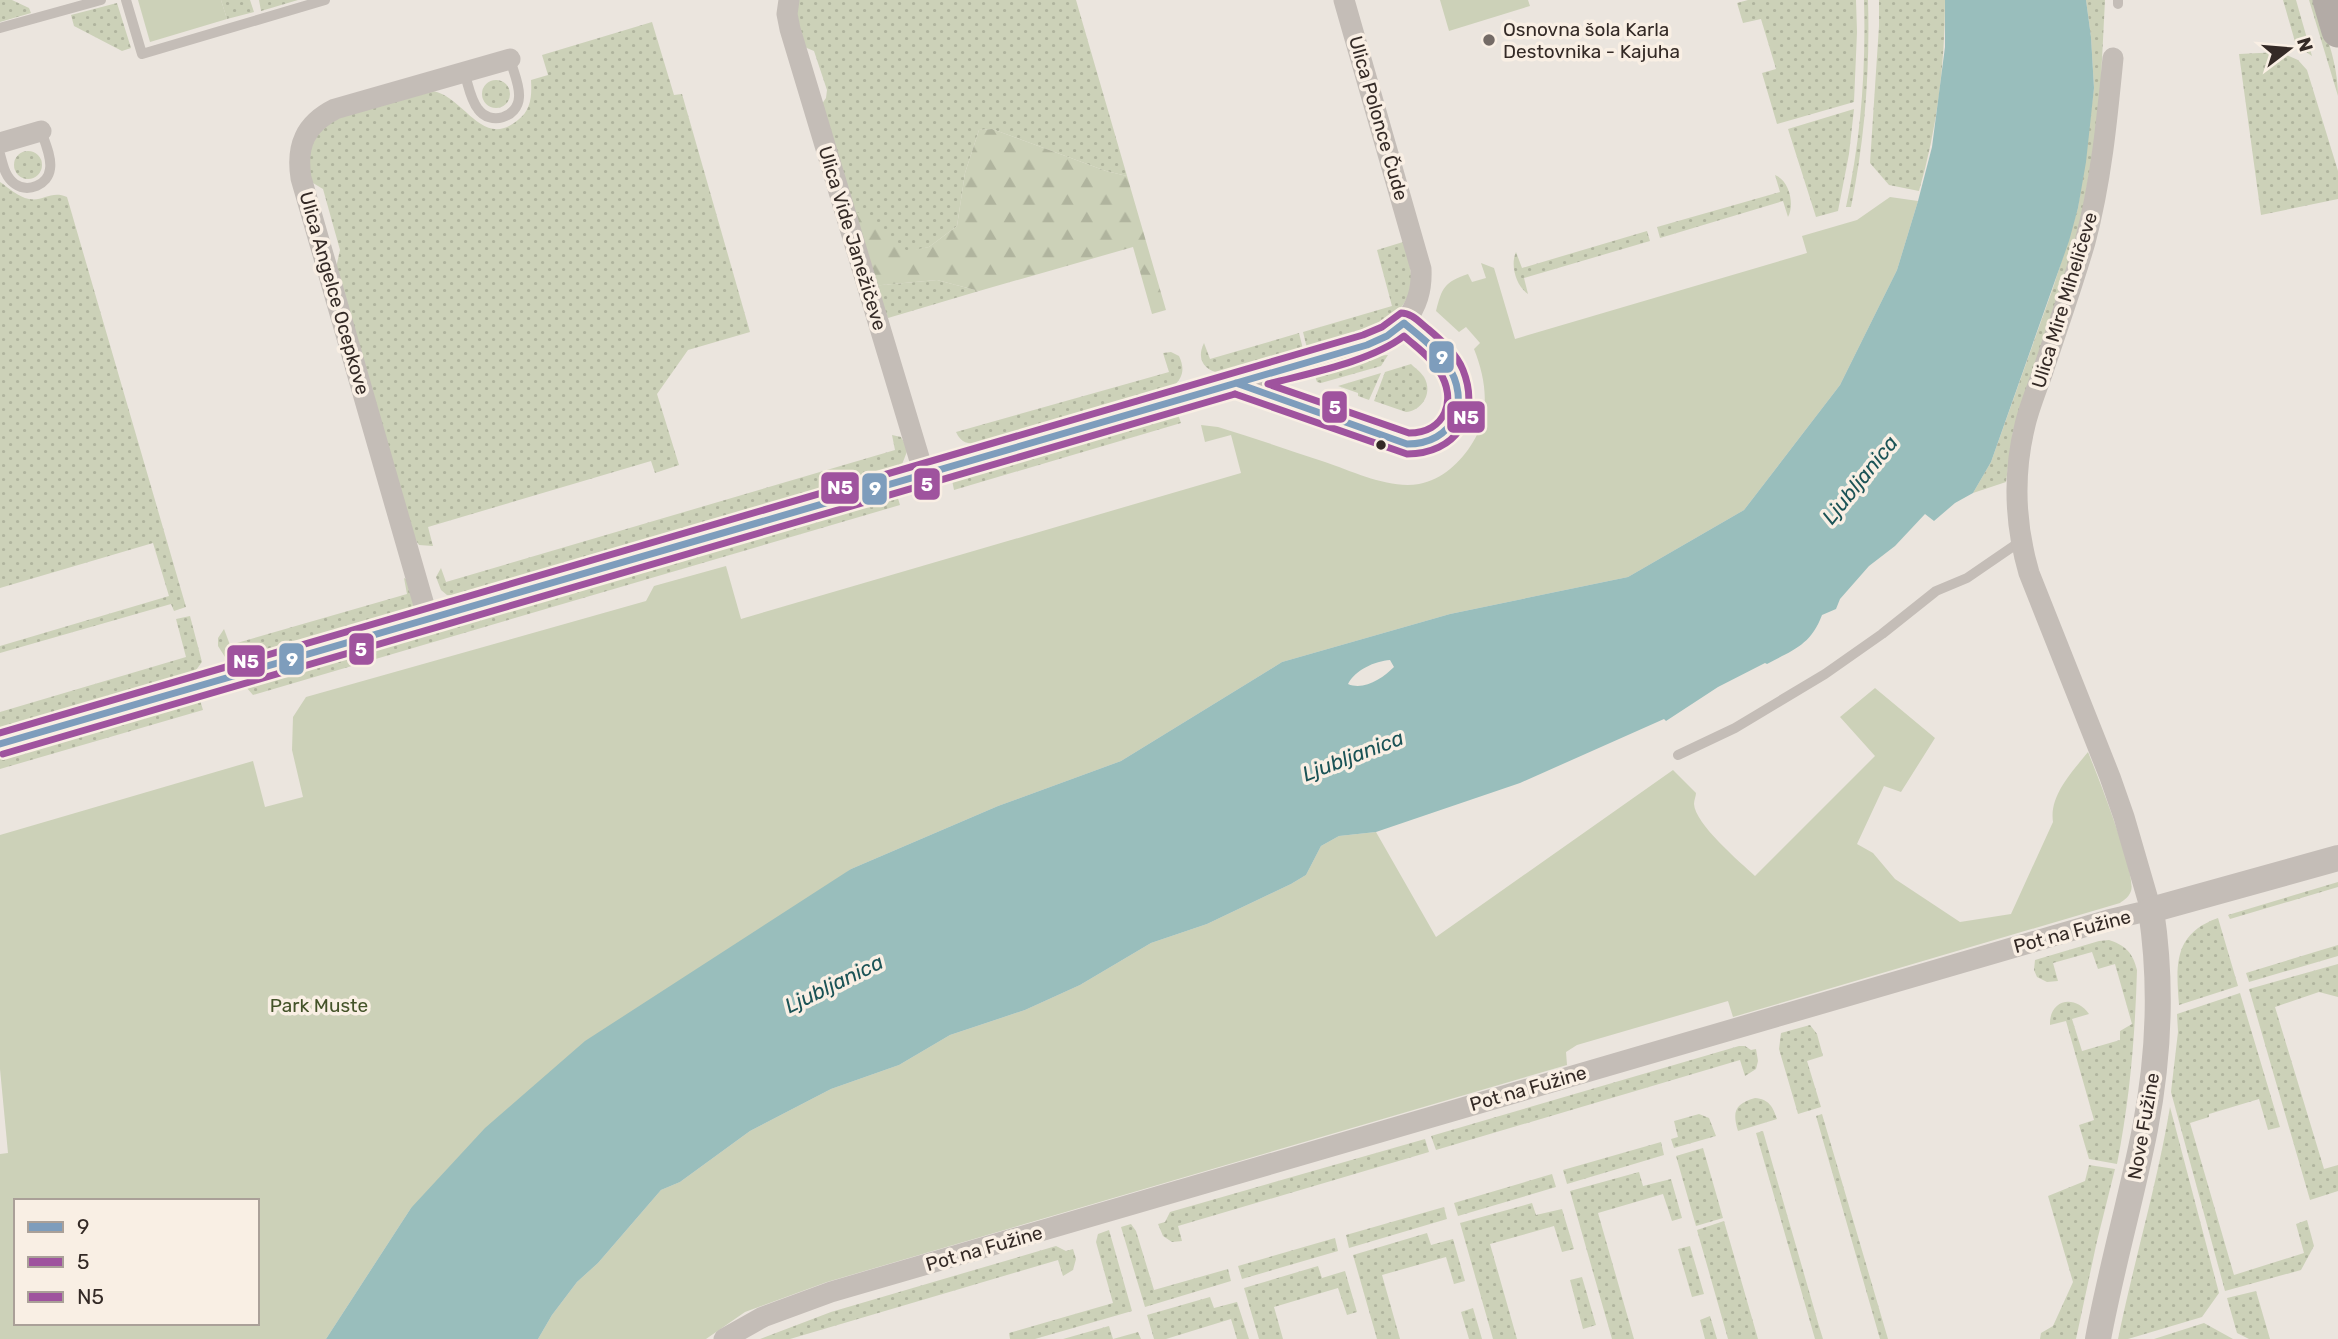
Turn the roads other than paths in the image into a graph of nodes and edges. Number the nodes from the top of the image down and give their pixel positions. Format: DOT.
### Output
graph roads {
  1 [pos="101,0"];
  2 [pos="126,0"];
  3 [pos="325,0"];
  4 [pos="789,0"];
  5 [pos="1344,0"];
  6 [pos="2329,0"];
  7 [pos="0,28"];
  8 [pos="2338,31"];
  9 [pos="2113,58"];
  10 [pos="510,59"];
  11 [pos="464,72"];
  12 [pos="41,131"];
  13 [pos="0,143"];
  14 [pos="0,154"];
  15 [pos="1404,323"];
  16 [pos="1236,383"];
  17 [pos="924,474"];
  18 [pos="2021,541"];
  19 [pos="428,619"];
  20 [pos="0,744"];
  21 [pos="1678,755"];
  22 [pos="2338,858"];
  23 [pos="2151,910"];
  24 [pos="724,1339"];
  25 [pos="2098,1339"];
  1 -- 7 [label="lane"];
  2 -- 3 [label="lane"];
  4 -- 17 [label="street, Ulica Vide Janežičeve"];
  5 -- 15 [label="street, Ulica Polonce Čude"];
  6 -- 8 [label="main road"];
  9 -- 18 [label="street, Ulica Mire Miheličeve"];
  10 -- 11 [label="street, Ulica Angelce Ocepkove"];
  10 -- 11 [label="lane, Ulica Angelce Ocepkove"];
  11 -- 19 [label="street, Ulica Angelce Ocepkove"];
  12 -- 13 [label="street"];
  12 -- 14 [label="lane"];
  15 -- 16 [label="street"];
  15 -- 16 [label="lane"];
  16 -- 17 [label="street"];
  17 -- 19 [label="street"];
  18 -- 21 [label="lane"];
  18 -- 23 [label="street, Ulica Mire Miheličeve"];
  19 -- 20 [label="street"];
  22 -- 23 [label="street, Pot na Fužine"];
  23 -- 24 [label="street, Pot na Fužine"];
  23 -- 25 [label="street, Nove Fužine"];
}
